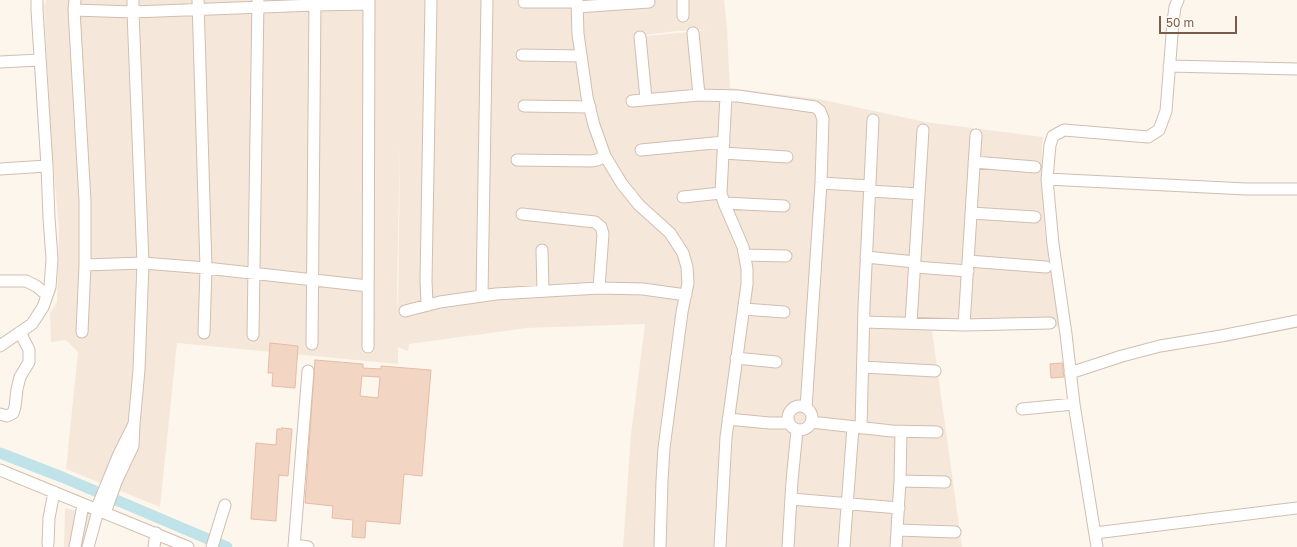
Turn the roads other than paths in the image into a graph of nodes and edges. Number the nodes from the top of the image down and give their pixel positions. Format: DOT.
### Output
graph roads {
  1 [pos="37,0"];
  2 [pos="133,0"];
  3 [pos="431,0"];
  4 [pos="488,0"];
  5 [pos="683,0"];
  6 [pos="1178,0"];
  7 [pos="315,2"];
  8 [pos="369,2"];
  9 [pos="524,2"];
  10 [pos="649,2"];
  11 [pos="258,3"];
  12 [pos="577,3"];
  13 [pos="198,4"];
  14 [pos="75,5"];
  15 [pos="133,12"];
  16 [pos="682,16"];
  17 [pos="692,33"];
  18 [pos="640,37"];
  19 [pos="522,55"];
  20 [pos="581,56"];
  21 [pos="40,60"];
  22 [pos="0,62"];
  23 [pos="1170,66"];
  24 [pos="1297,69"];
  25 [pos="699,95"];
  26 [pos="726,96"];
  27 [pos="646,99"];
  28 [pos="632,101"];
  29 [pos="524,106"];
  30 [pos="590,107"];
  31 [pos="873,120"];
  32 [pos="923,130"];
  33 [pos="976,135"];
  34 [pos="724,142"];
  35 [pos="641,150"];
  36 [pos="723,153"];
  37 [pos="605,156"];
  38 [pos="787,157"];
  39 [pos="517,160"];
  40 [pos="974,162"];
  41 [pos="47,166"];
  42 [pos="1035,167"];
  43 [pos="0,169"];
  44 [pos="1047,178"];
  45 [pos="821,183"];
  46 [pos="870,188"];
  47 [pos="1297,189"];
  48 [pos="919,194"];
  49 [pos="683,197"];
  50 [pos="722,198"];
  51 [pos="784,206"];
  52 [pos="971,213"];
  53 [pos="522,214"];
  54 [pos="1035,217"];
  55 [pos="542,250"];
  56 [pos="745,255"];
  57 [pos="786,256"];
  58 [pos="866,257"];
  59 [pos="143,263"];
  60 [pos="85,265"];
  61 [pos="915,265"];
  62 [pos="968,266"];
  63 [pos="1046,267"];
  64 [pos="206,268"];
  65 [pos="255,274"];
  66 [pos="313,279"];
  67 [pos="0,281"];
  68 [pos="368,286"];
  69 [pos="599,288"];
  70 [pos="543,291"];
  71 [pos="47,295"];
  72 [pos="482,295"];
  73 [pos="686,295"];
  74 [pos="427,304"];
  75 [pos="744,309"];
  76 [pos="404,311"];
  77 [pos="784,312"];
  78 [pos="1297,321"];
  79 [pos="864,322"];
  80 [pos="911,322"];
  81 [pos="1050,323"];
  82 [pos="964,325"];
  83 [pos="20,332"];
  84 [pos="82,332"];
  85 [pos="204,333"];
  86 [pos="253,335"];
  87 [pos="312,344"];
  88 [pos="0,346"];
  89 [pos="368,347"];
  90 [pos="736,358"];
  91 [pos="776,362"];
  92 [pos="863,367"];
  93 [pos="308,371"];
  94 [pos="935,371"];
  95 [pos="1070,373"];
  96 [pos="1074,404"];
  97 [pos="806,408"];
  98 [pos="1022,409"];
  99 [pos="0,414"];
  100 [pos="728,420"];
  101 [pos="811,422"];
  102 [pos="793,426"];
  103 [pos="857,428"];
  104 [pos="901,431"];
  105 [pos="937,432"];
  106 [pos="0,470"];
  107 [pos="900,481"];
  108 [pos="945,482"];
  109 [pos="54,492"];
  110 [pos="790,499"];
  111 [pos="847,504"];
  112 [pos="84,505"];
  113 [pos="226,506"];
  114 [pos="101,508"];
  115 [pos="899,508"];
  116 [pos="1297,508"];
  117 [pos="897,530"];
  118 [pos="955,532"];
  119 [pos="156,534"];
  120 [pos="1095,534"];
  121 [pos="48,544"];
  122 [pos="294,546"];
  123 [pos="75,547"];
  124 [pos="88,547"];
  125 [pos="154,547"];
  126 [pos="188,547"];
  127 [pos="212,547"];
  128 [pos="308,547"];
  129 [pos="660,547"];
  130 [pos="720,547"];
  131 [pos="788,547"];
  132 [pos="844,547"];
  133 [pos="896,547"];
  134 [pos="1097,547"];
  1 -- 21 [label="street"];
  2 -- 15 [label="street"];
  3 -- 74 [label="street"];
  4 -- 72 [label="street"];
  5 -- 16 [label="street"];
  6 -- 23 [label="street"];
  7 -- 8 [label="street"];
  7 -- 11 [label="street"];
  7 -- 66 [label="street"];
  8 -- 68 [label="street"];
  9 -- 12 [label="street"];
  10 -- 12 [label="street"];
  11 -- 13 [label="street"];
  11 -- 65 [label="street"];
  12 -- 20 [label="street"];
  13 -- 15 [label="street"];
  13 -- 64 [label="street"];
  14 -- 15 [label="street"];
  14 -- 60 [label="street"];
  15 -- 59 [label="street"];
  17 -- 25 [label="street"];
  18 -- 27 [label="street"];
  19 -- 20 [label="street"];
  20 -- 30 [label="street"];
  21 -- 22 [label="street"];
  21 -- 41 [label="street"];
  23 -- 24 [label="street"];
  23 -- 44 [label="street"];
  25 -- 26 [label="street"];
  25 -- 27 [label="street"];
  26 -- 34 [label="street"];
  26 -- 45 [label="street"];
  27 -- 28 [label="street"];
  29 -- 30 [label="street"];
  30 -- 37 [label="street"];
  31 -- 46 [label="street"];
  32 -- 48 [label="street"];
  33 -- 40 [label="street"];
  34 -- 35 [label="street"];
  34 -- 36 [label="street"];
  36 -- 38 [label="street"];
  36 -- 50 [label="street"];
  37 -- 39 [label="street"];
  37 -- 73 [label="street"];
  40 -- 42 [label="street"];
  40 -- 52 [label="street"];
  41 -- 43 [label="street"];
  41 -- 71 [label="street"];
  44 -- 47 [label="street"];
  44 -- 95 [label="street"];
  45 -- 46 [label="street"];
  45 -- 97 [label="street"];
  46 -- 48 [label="street"];
  46 -- 58 [label="street"];
  48 -- 61 [label="street"];
  49 -- 50 [label="street"];
  50 -- 51 [label="street"];
  50 -- 56 [label="street"];
  52 -- 54 [label="street"];
  52 -- 62 [label="street"];
  53 -- 69 [label="street"];
  55 -- 70 [label="street"];
  56 -- 57 [label="street"];
  56 -- 75 [label="street"];
  58 -- 61 [label="street"];
  58 -- 79 [label="street"];
  59 -- 60 [label="street"];
  59 -- 64 [label="street"];
  59 -- 114 [label="street"];
  60 -- 84 [label="street"];
  61 -- 62 [label="street"];
  61 -- 80 [label="street"];
  62 -- 63 [label="street"];
  62 -- 82 [label="street"];
  64 -- 65 [label="street"];
  64 -- 85 [label="street"];
  65 -- 66 [label="street"];
  65 -- 86 [label="street"];
  66 -- 68 [label="street"];
  66 -- 87 [label="street"];
  67 -- 71 [label="street"];
  68 -- 89 [label="street"];
  69 -- 70 [label="street"];
  69 -- 73 [label="street"];
  70 -- 72 [label="street"];
  71 -- 83 [label="street"];
  72 -- 74 [label="street"];
  73 -- 129 [label="street"];
  74 -- 76 [label="street"];
  75 -- 77 [label="street"];
  75 -- 90 [label="street"];
  78 -- 95 [label="street"];
  79 -- 80 [label="street"];
  79 -- 92 [label="street"];
  80 -- 82 [label="street"];
  81 -- 82 [label="street"];
  83 -- 88 [label="street"];
  83 -- 99 [label="street"];
  90 -- 91 [label="street"];
  90 -- 100 [label="street"];
  92 -- 94 [label="street"];
  92 -- 103 [label="street"];
  93 -- 122 [label="street"];
  95 -- 96 [label="street"];
  96 -- 98 [label="street"];
  96 -- 120 [label="street"];
  97 -- 101 [label="street"];
  97 -- 102 [label="street"];
  100 -- 102 [label="street"];
  100 -- 130 [label="street"];
  101 -- 102 [label="street"];
  101 -- 103 [label="street"];
  102 -- 110 [label="street"];
  103 -- 104 [label="street"];
  103 -- 111 [label="street"];
  104 -- 105 [label="street"];
  104 -- 107 [label="street"];
  106 -- 109 [label="street"];
  107 -- 108 [label="street"];
  107 -- 115 [label="street"];
  109 -- 112 [label="street"];
  109 -- 121 [label="street"];
  110 -- 111 [label="street"];
  110 -- 131 [label="street"];
  111 -- 115 [label="street"];
  111 -- 132 [label="street"];
  112 -- 114 [label="street"];
  112 -- 123 [label="street"];
  113 -- 127 [label="street"];
  114 -- 119 [label="street"];
  114 -- 124 [label="street"];
  115 -- 117 [label="street"];
  116 -- 120 [label="street"];
  117 -- 118 [label="street"];
  117 -- 133 [label="street"];
  119 -- 125 [label="street"];
  119 -- 126 [label="street"];
  120 -- 134 [label="street"];
  122 -- 128 [label="street"];
}
